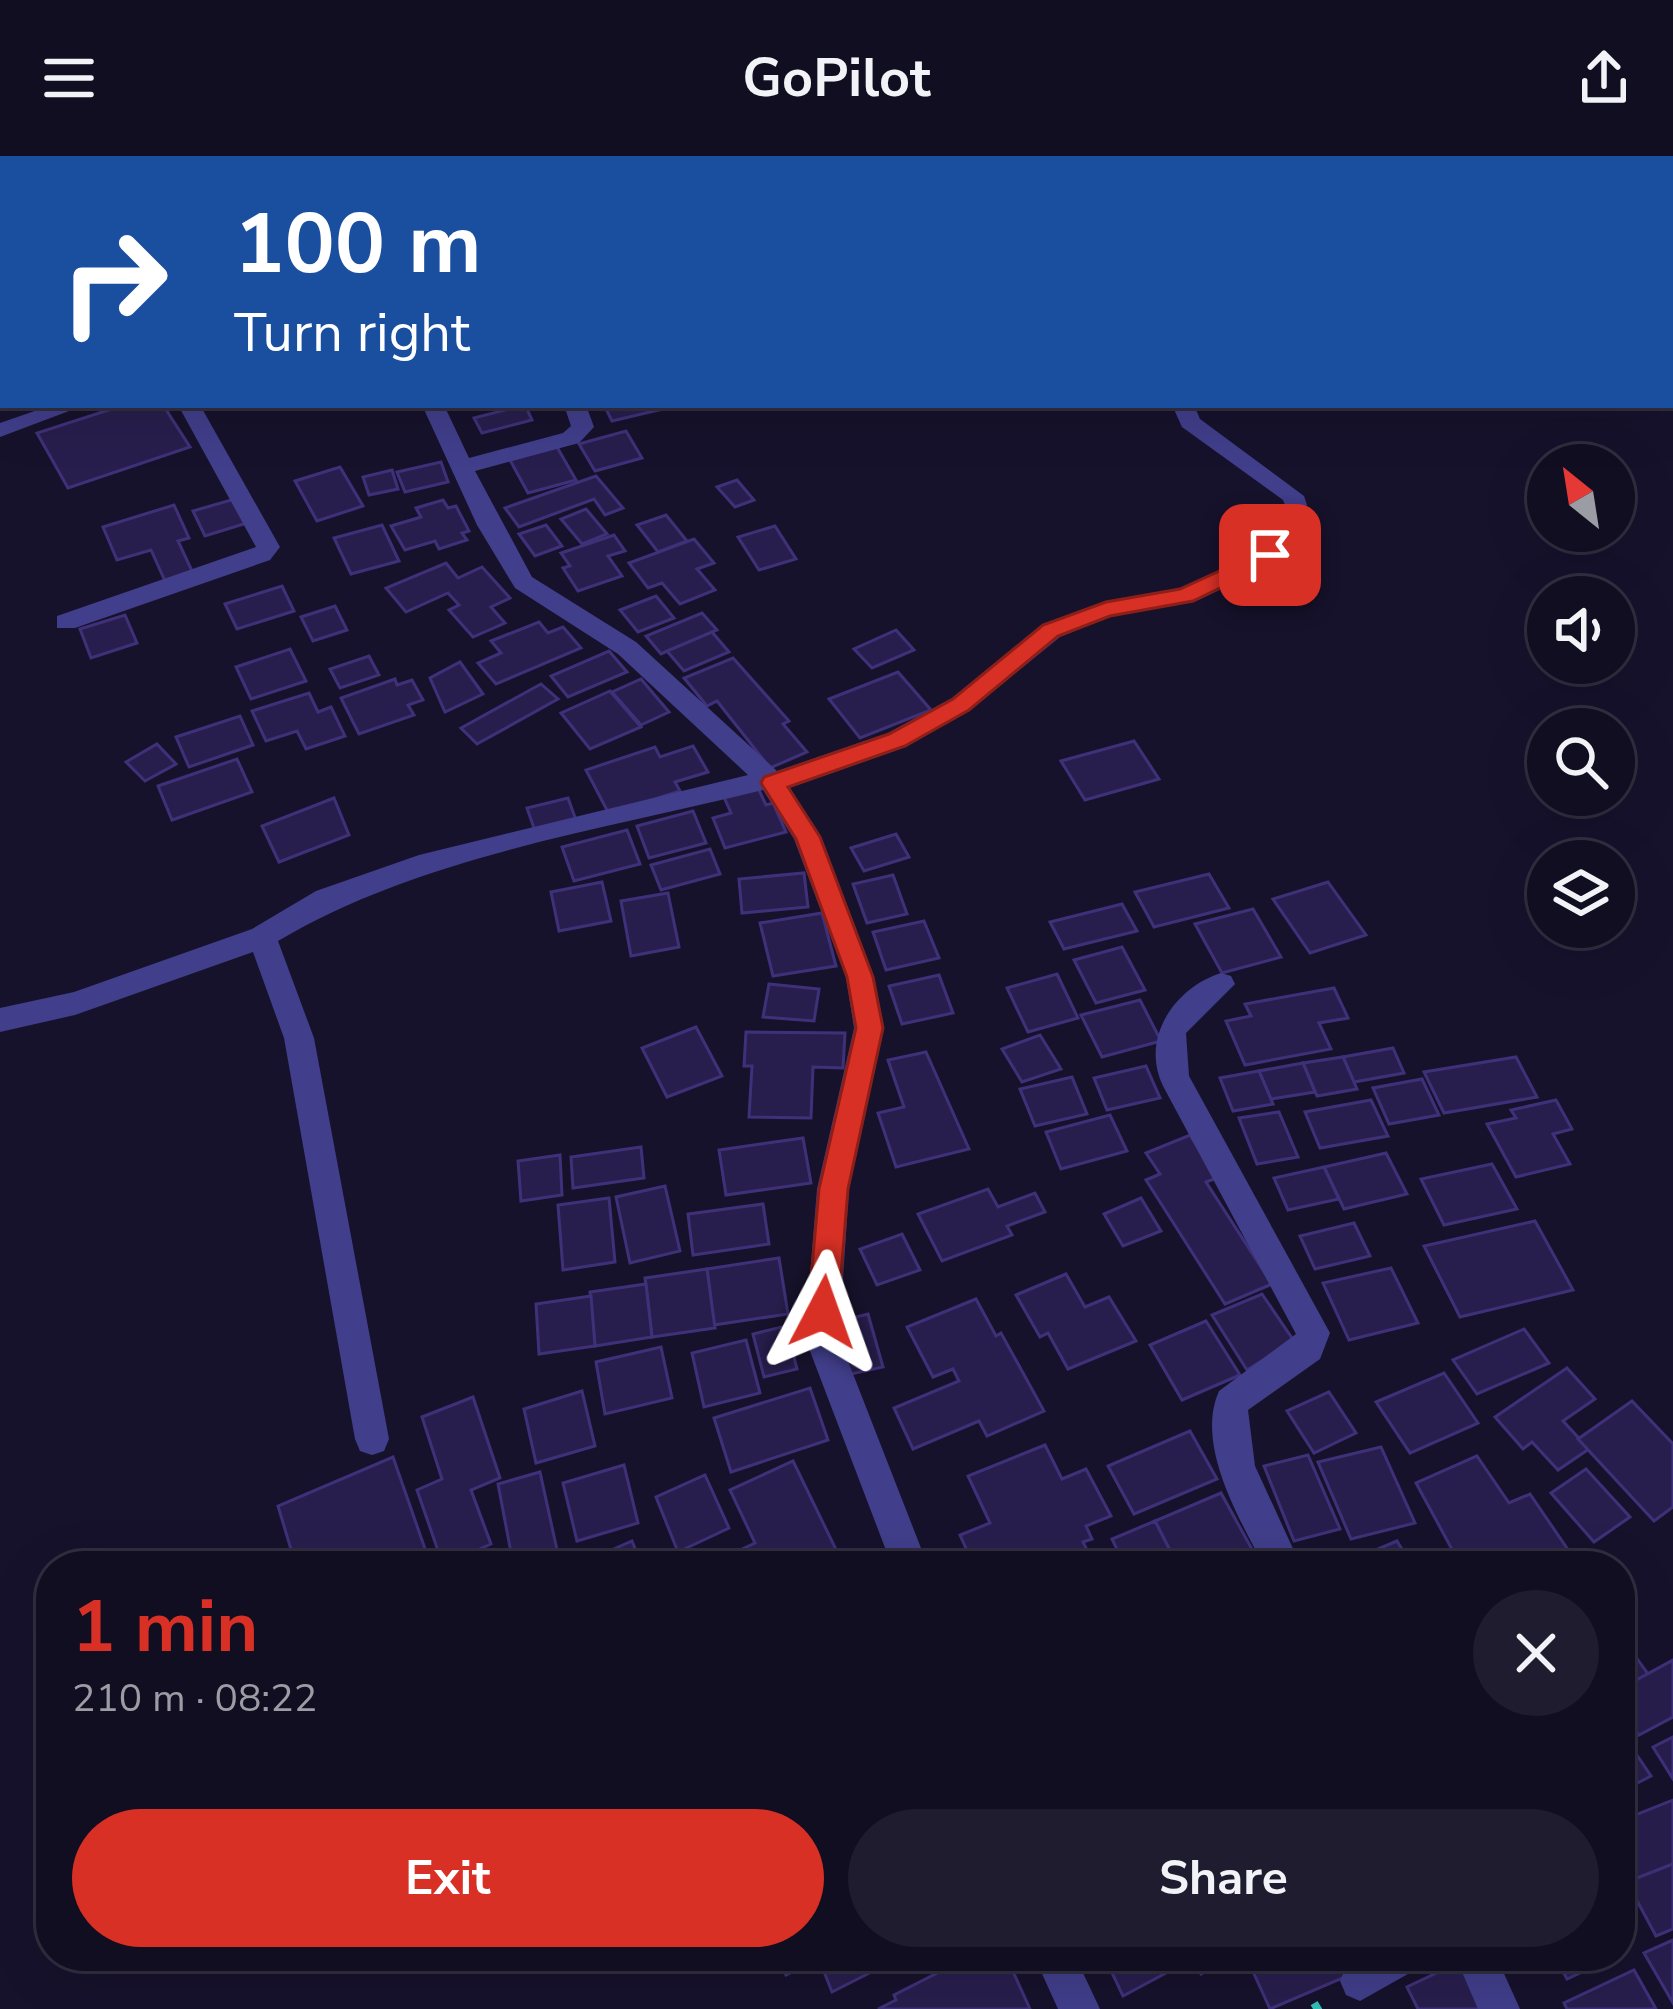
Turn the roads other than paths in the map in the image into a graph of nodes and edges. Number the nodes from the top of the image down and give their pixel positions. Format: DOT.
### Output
graph roads {
  1 [pos="65,408"];
  2 [pos="191,408"];
  3 [pos="434,408"];
  4 [pos="576,408"];
  5 [pos="1184,408"];
  6 [pos="0,430"];
  7 [pos="464,467"];
  8 [pos="66,622"];
  9 [pos="771,781"];
  10 [pos="262,937"];
  11 [pos="1221,984"];
  12 [pos="0,1020"];
  13 [pos="372,1439"];
  14 [pos="904,1551"];
  15 [pos="1275,1551"];
  16 [pos="1061,1971"];
  17 [pos="1376,1971"];
  18 [pos="1481,1971"];
  19 [pos="1360,1981"];
  20 [pos="1079,2009"];
  21 [pos="1498,2009"];
  1 -- 6 [label="street"];
  2 -- 8 [label="street"];
  3 -- 7 [label="street"];
  4 -- 7 [label="street"];
  5 -- 9 [label="street"];
  7 -- 9 [label="street"];
  9 -- 10 [label="street"];
  9 -- 14 [label="street"];
  10 -- 12 [label="street"];
  10 -- 13 [label="street"];
  11 -- 15 [label="street"];
  16 -- 20 [label="street"];
  17 -- 19 [label="street"];
  18 -- 21 [label="street"];
}
